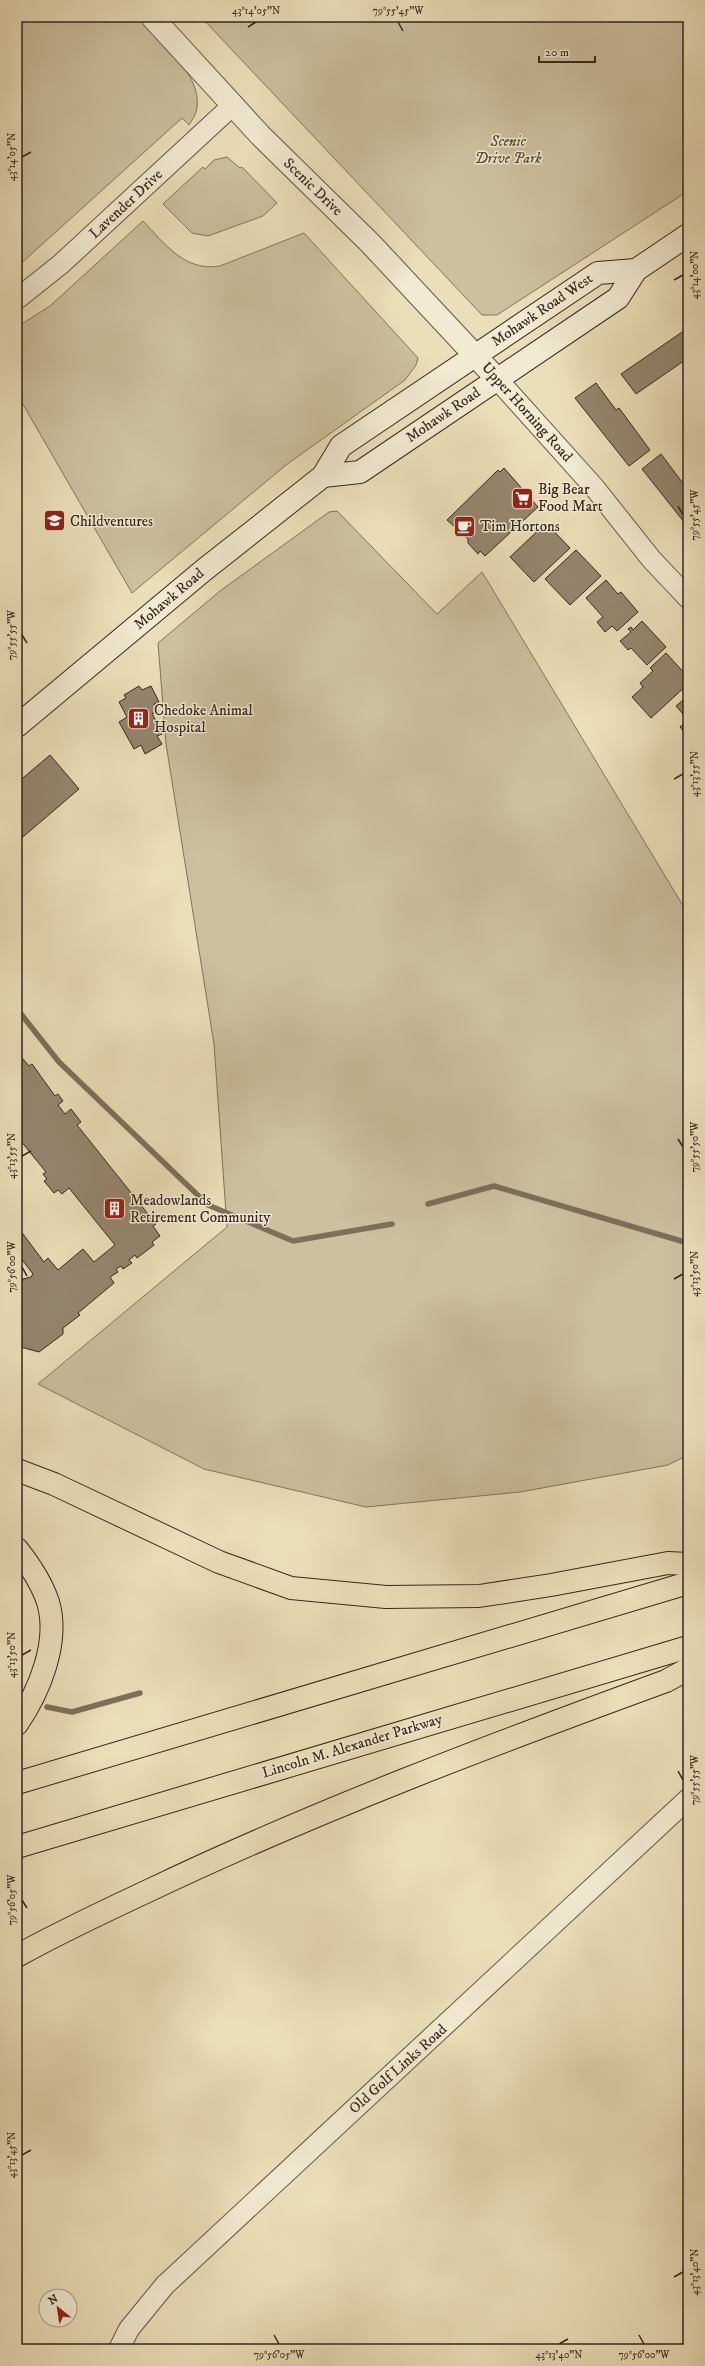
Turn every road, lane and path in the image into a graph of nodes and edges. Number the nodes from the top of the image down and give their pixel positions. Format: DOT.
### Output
graph roads {
  1 [pos="152,17"];
  2 [pos="233,105"];
  3 [pos="688,235"];
  4 [pos="636,270"];
  5 [pos="17,299"];
  6 [pos="475,355"];
  7 [pos="498,379"];
  8 [pos="323,476"];
  9 [pos="688,598"];
  10 [pos="17,726"];
  11 [pos="17,1470"];
  12 [pos="17,1549"];
  13 [pos="688,1564"];
  14 [pos="688,1583"];
  15 [pos="688,1647"];
  16 [pos="688,1669"];
  17 [pos="17,1724"];
  18 [pos="17,1783"];
  19 [pos="688,1799"];
  20 [pos="17,1847"];
  21 [pos="17,1956"];
  22 [pos="120,2349"];
  1 -- 2 [label="main road, Scenic Drive"];
  2 -- 5 [label="street, Lavender Drive"];
  2 -- 6 [label="main road, Scenic Drive"];
  3 -- 4 [label="main road, Mohawk Road West"];
  4 -- 6 [label="main road, Mohawk Road West"];
  4 -- 7 [label="main road, Mohawk Road West"];
  6 -- 7 [label="main road, Upper Horning Road"];
  6 -- 8 [label="main road, Mohawk Road"];
  7 -- 8 [label="main road, Mohawk Road"];
  7 -- 9 [label="street, Upper Horning Road"];
  8 -- 10 [label="main road, Mohawk Road"];
  11 -- 13 [label="highway"];
  12 -- 17 [label="highway"];
  14 -- 18 [label="highway"];
  15 -- 20 [label="highway, Lincoln M. Alexander Parkway"];
  16 -- 21 [label="highway"];
  19 -- 22 [label="street, Old Golf Links Road"];
}
